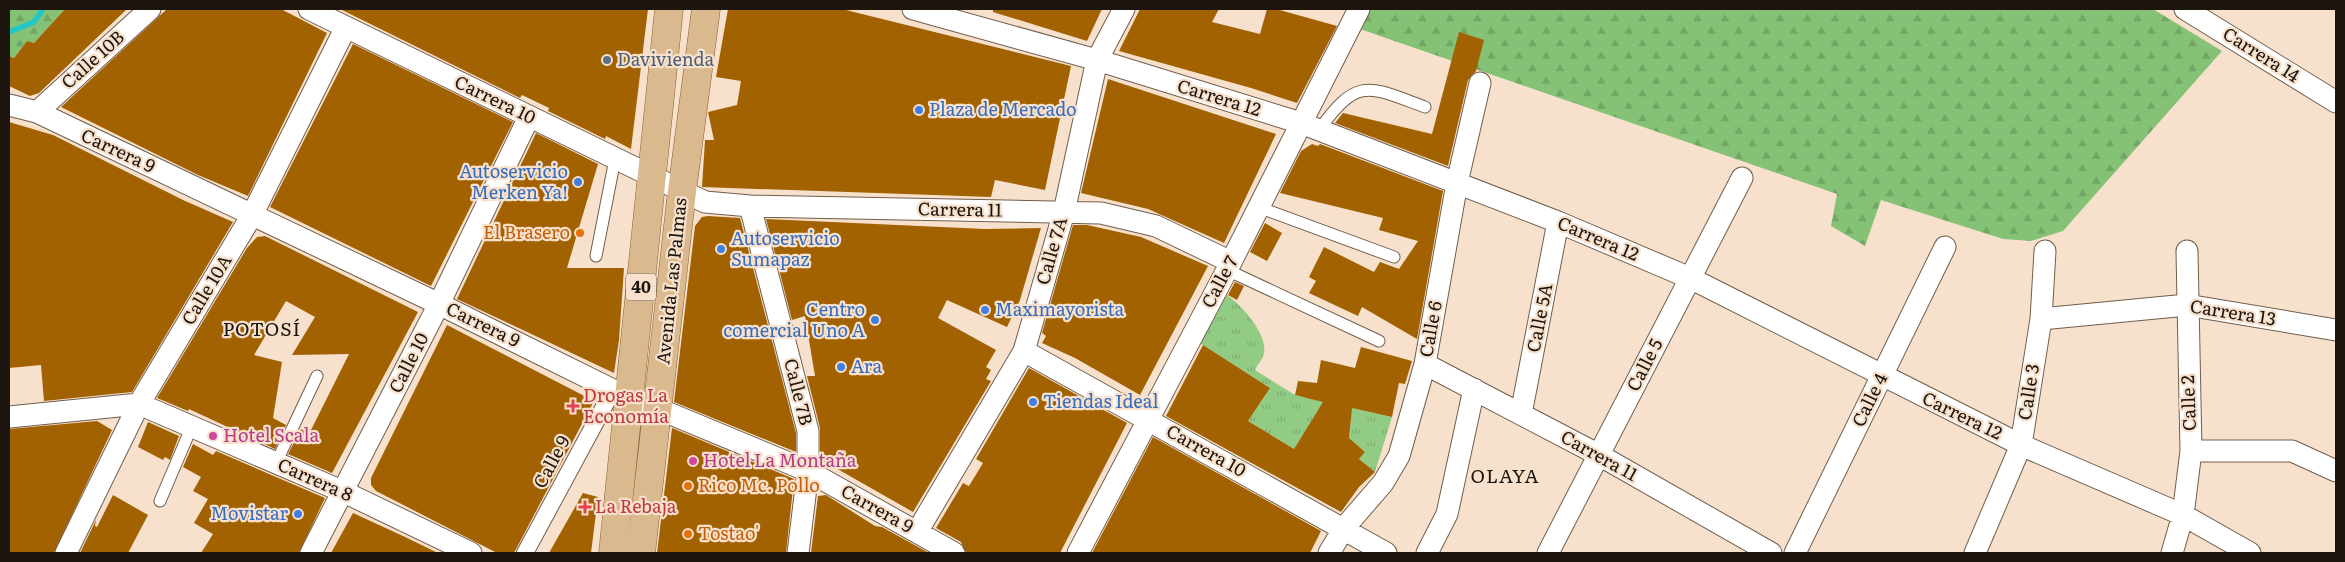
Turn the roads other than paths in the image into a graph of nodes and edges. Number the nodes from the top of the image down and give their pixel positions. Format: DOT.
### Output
graph roads {
  1 [pos="150,9"];
  2 [pos="309,9"];
  3 [pos="669,9"];
  4 [pos="706,9"];
  5 [pos="913,9"];
  6 [pos="1124,9"];
  7 [pos="1359,9"];
  8 [pos="2185,9"];
  9 [pos="346,27"];
  10 [pos="1097,60"];
  11 [pos="1480,83"];
  12 [pos="2336,102"];
  13 [pos="9,105"];
  14 [pos="1425,107"];
  15 [pos="36,112"];
  16 [pos="529,117"];
  17 [pos="1310,127"];
  18 [pos="615,159"];
  19 [pos="652,177"];
  20 [pos="1742,178"];
  21 [pos="1457,183"];
  22 [pos="682,191"];
  23 [pos="750,206"];
  24 [pos="1258,207"];
  25 [pos="1064,212"];
  26 [pos="252,214"];
  27 [pos="1558,222"];
  28 [pos="1945,247"];
  29 [pos="2045,251"];
  30 [pos="2187,251"];
  31 [pos="596,256"];
  32 [pos="1394,257"];
  33 [pos="1229,266"];
  34 [pos="1690,278"];
  35 [pos="439,304"];
  36 [pos="2187,305"];
  37 [pos="2041,319"];
  38 [pos="2336,330"];
  39 [pos="1379,341"];
  40 [pos="1024,351"];
  41 [pos="1425,364"];
  42 [pos="317,376"];
  43 [pos="1881,377"];
  44 [pos="1474,389"];
  45 [pos="621,393"];
  46 [pos="139,404"];
  47 [pos="658,409"];
  48 [pos="1521,414"];
  49 [pos="9,417"];
  50 [pos="1148,420"];
  51 [pos="192,426"];
  52 [pos="2021,446"];
  53 [pos="2190,450"];
  54 [pos="1599,455"];
  55 [pos="276,463"];
  56 [pos="808,471"];
  57 [pos="2336,471"];
  58 [pos="344,492"];
  59 [pos="160,501"];
  60 [pos="2183,515"];
  61 [pos="1344,528"];
  62 [pos="917,532"];
  63 [pos="66,553"];
  64 [pos="311,553"];
  65 [pos="472,553"];
  66 [pos="526,553"];
  67 [pos="613,553"];
  68 [pos="640,553"];
  69 [pos="798,553"];
  70 [pos="954,553"];
  71 [pos="1078,553"];
  72 [pos="1330,553"];
  73 [pos="1386,553"];
  74 [pos="1427,553"];
  75 [pos="1548,553"];
  76 [pos="1771,553"];
  77 [pos="1795,553"];
  78 [pos="1975,553"];
  79 [pos="2172,553"];
  80 [pos="2250,553"];
  1 -- 15 [label="street, Calle 10B"];
  2 -- 9 [label="street, Carrera 10"];
  3 -- 19 [label="main road, Avenida Las Palmas / 40"];
  4 -- 22 [label="main road, Avenida Las Palmas / 40"];
  5 -- 10 [label="street, Carrera 12"];
  6 -- 10 [label="street, Calle 7A"];
  7 -- 17 [label="street, Calle 7"];
  8 -- 12 [label="street, Carrera 14"];
  9 -- 16 [label="street, Carrera 10"];
  9 -- 26 [label="street, Calle 10A"];
  10 -- 17 [label="street, Carrera 12"];
  10 -- 25 [label="street, Calle 7A"];
  11 -- 21 [label="street, Calle 6"];
  13 -- 15 [label="street, Carrera 9"];
  14 -- 17 [label="lane"];
  15 -- 26 [label="street, Carrera 9"];
  16 -- 18 [label="street, Carrera 10"];
  16 -- 35 [label="street, Calle 10"];
  17 -- 21 [label="street, Carrera 12"];
  17 -- 24 [label="street, Calle 7"];
  18 -- 19 [label="street, Carrera 10"];
  18 -- 31 [label="lane"];
  19 -- 22 [label="street, Carrera 10"];
  19 -- 45 [label="main road, Avenida Las Palmas / 40"];
  20 -- 34 [label="street, Calle 5"];
  21 -- 27 [label="street, Carrera 12"];
  21 -- 41 [label="street, Calle 6"];
  22 -- 23 [label="street, Carrera 11"];
  22 -- 47 [label="main road, Avenida Las Palmas / 40"];
  23 -- 25 [label="street, Carrera 11"];
  23 -- 56 [label="street, Calle 7B"];
  24 -- 32 [label="lane"];
  24 -- 33 [label="street, Calle 7"];
  25 -- 33 [label="street, Carrera 11"];
  25 -- 40 [label="street, Calle 7A"];
  26 -- 35 [label="street, Carrera 9"];
  26 -- 46 [label="street, Calle 10A"];
  27 -- 34 [label="street, Carrera 12"];
  27 -- 48 [label="street, Calle 5A"];
  28 -- 43 [label="street, Calle 4"];
  29 -- 37 [label="street, Calle 3"];
  30 -- 36 [label="street, Calle 2"];
  33 -- 39 [label="lane, Carrera 11"];
  33 -- 50 [label="street, Calle 7"];
  34 -- 43 [label="street, Carrera 12"];
  34 -- 54 [label="street, Calle 5"];
  35 -- 45 [label="street, Carrera 9"];
  35 -- 58 [label="street, Calle 10"];
  36 -- 37 [label="street, Carrera 13"];
  36 -- 38 [label="street, Carrera 13"];
  36 -- 53 [label="street, Calle 2"];
  37 -- 52 [label="street, Calle 3"];
  40 -- 50 [label="street, Carrera 10"];
  40 -- 62 [label="street, Calle 7A"];
  41 -- 44 [label="street, Carrera 11"];
  41 -- 61 [label="street, Calle 6"];
  42 -- 55 [label="lane"];
  43 -- 52 [label="street, Carrera 12"];
  43 -- 77 [label="street, Calle 4"];
  44 -- 48 [label="street, Carrera 11"];
  44 -- 74 [label="street"];
  45 -- 47 [label="street, Carrera 9"];
  45 -- 66 [label="street, Calle 9"];
  45 -- 67 [label="main road, Avenida Las Palmas / 40"];
  46 -- 49 [label="street, Carrera 8"];
  46 -- 51 [label="street, Carrera 8"];
  46 -- 63 [label="street, Calle 10A"];
  47 -- 56 [label="street, Carrera 9"];
  47 -- 68 [label="main road, Avenida Las Palmas / 40"];
  48 -- 54 [label="street, Carrera 11"];
  50 -- 61 [label="street, Carrera 10"];
  50 -- 71 [label="street, Calle 7"];
  51 -- 55 [label="street, Carrera 8"];
  51 -- 59 [label="lane"];
  52 -- 60 [label="street, Carrera 12"];
  52 -- 78 [label="street, Calle 3"];
  53 -- 57 [label="street"];
  53 -- 60 [label="street, Calle 2"];
  54 -- 75 [label="street, Calle 5"];
  54 -- 76 [label="street, Carrera 11"];
  55 -- 58 [label="street, Carrera 8"];
  56 -- 62 [label="street, Carrera 9"];
  56 -- 69 [label="street, Calle 7B"];
  58 -- 64 [label="street, Calle 10"];
  58 -- 65 [label="street, Carrera 8"];
  60 -- 79 [label="street, Calle 2"];
  60 -- 80 [label="street, Carrera 12"];
  61 -- 72 [label="street, Calle 6"];
  61 -- 73 [label="street, Carrera 10"];
  62 -- 70 [label="street, Carrera 9"];
}
